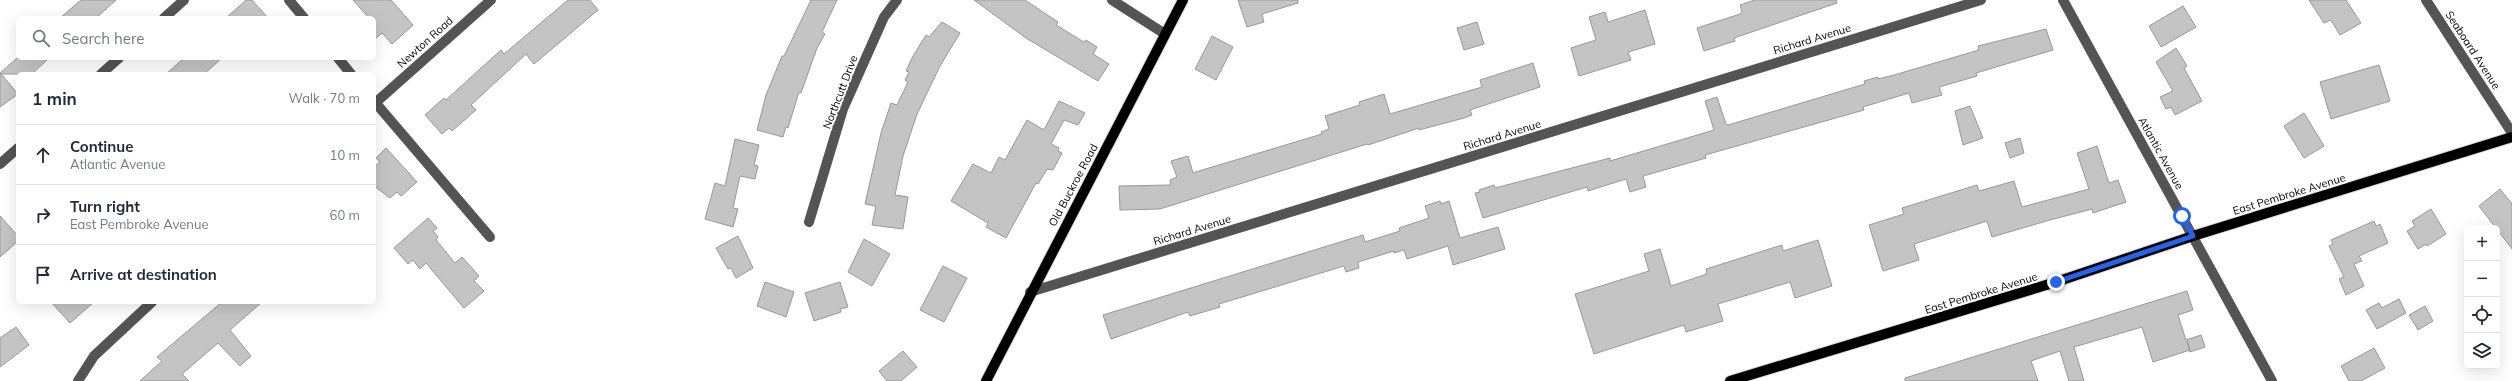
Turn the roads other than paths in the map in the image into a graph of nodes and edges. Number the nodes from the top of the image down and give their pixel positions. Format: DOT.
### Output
graph roads {
  1 [pos="184,0"];
  2 [pos="289,0"];
  3 [pos="491,0"];
  4 [pos="897,0"];
  5 [pos="1112,0"];
  6 [pos="1183,0"];
  7 [pos="1981,0"];
  8 [pos="2063,0"];
  9 [pos="2426,0"];
  10 [pos="166,16"];
  11 [pos="302,16"];
  12 [pos="1165,34"];
  13 [pos="117,60"];
  14 [pos="340,60"];
  15 [pos="103,72"];
  16 [pos="349,72"];
  17 [pos="376,102"];
  18 [pos="376,104"];
  19 [pos="2512,133"];
  20 [pos="2512,137"];
  21 [pos="16,150"];
  22 [pos="0,164"];
  23 [pos="810,222"];
  24 [pos="2193,236"];
  25 [pos="490,237"];
  26 [pos="1030,292"];
  27 [pos="150,304"];
  28 [pos="78,381"];
  29 [pos="986,381"];
  30 [pos="1730,381"];
  31 [pos="2272,381"];
  1 -- 10 [label="street"];
  2 -- 11 [label="street"];
  3 -- 17 [label="street, Newton Road"];
  4 -- 23 [label="street, Northcutt Drive"];
  5 -- 12 [label="street"];
  6 -- 12 [label="main road, Old Buckroe Road"];
  7 -- 26 [label="street, Richard Avenue"];
  8 -- 24 [label="street, Atlantic Avenue"];
  9 -- 19 [label="street, Seaboard Avenue"];
  12 -- 26 [label="main road, Old Buckroe Road"];
  13 -- 15 [label="street"];
  14 -- 16 [label="street"];
  18 -- 25 [label="street"];
  20 -- 24 [label="main road, East Pembroke Avenue"];
  21 -- 22 [label="street"];
  24 -- 30 [label="main road, East Pembroke Avenue"];
  24 -- 31 [label="street, Atlantic Avenue"];
  26 -- 29 [label="main road, Old Buckroe Road"];
  27 -- 28 [label="street"];
}
